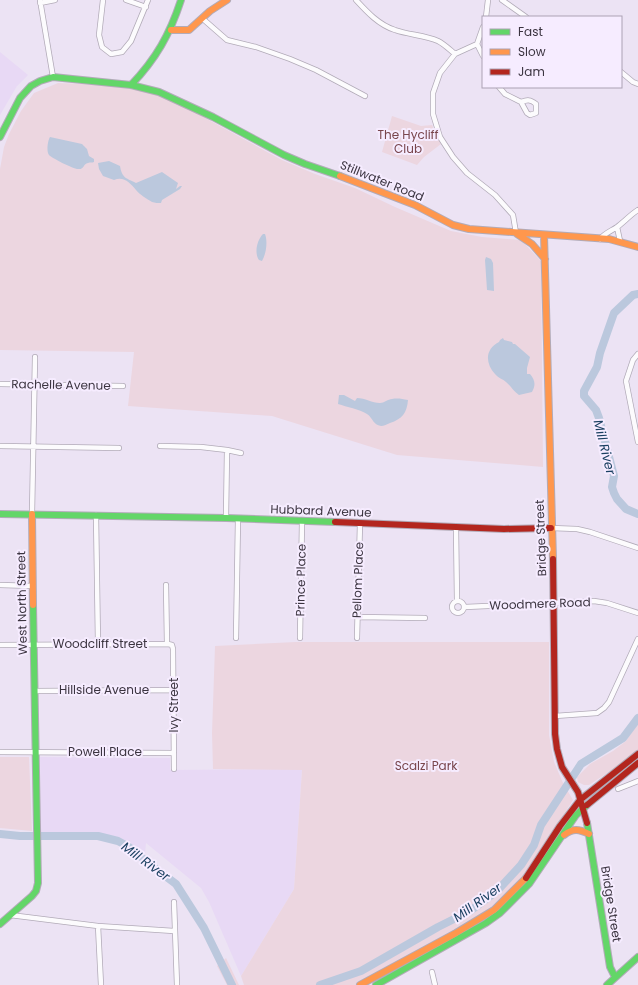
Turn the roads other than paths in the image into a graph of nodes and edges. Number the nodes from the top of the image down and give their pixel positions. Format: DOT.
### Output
graph roads {
  1 [pos="55,0"];
  2 [pos="103,0"];
  3 [pos="126,0"];
  4 [pos="148,0"];
  5 [pos="181,0"];
  6 [pos="227,0"];
  7 [pos="356,0"];
  8 [pos="488,0"];
  9 [pos="502,0"];
  10 [pos="40,1"];
  11 [pos="146,7"];
  12 [pos="486,16"];
  13 [pos="525,16"];
  14 [pos="203,19"];
  15 [pos="171,30"];
  16 [pos="482,30"];
  17 [pos="477,44"];
  18 [pos="455,54"];
  19 [pos="482,54"];
  20 [pos="622,73"];
  21 [pos="53,77"];
  22 [pos="638,84"];
  23 [pos="131,85"];
  24 [pos="500,88"];
  25 [pos="365,96"];
  26 [pos="521,102"];
  27 [pos="0,136"];
  28 [pos="638,210"];
  29 [pos="617,227"];
  30 [pos="516,233"];
  31 [pos="544,235"];
  32 [pos="600,239"];
  33 [pos="620,241"];
  34 [pos="638,248"];
  35 [pos="545,259"];
  36 [pos="638,354"];
  37 [pos="35,357"];
  38 [pos="0,384"];
  39 [pos="34,385"];
  40 [pos="123,386"];
  41 [pos="638,442"];
  42 [pos="0,446"];
  43 [pos="160,446"];
  44 [pos="33,447"];
  45 [pos="119,448"];
  46 [pos="227,450"];
  47 [pos="241,453"];
  48 [pos="0,514"];
  49 [pos="32,514"];
  50 [pos="96,515"];
  51 [pos="226,518"];
  52 [pos="238,519"];
  53 [pos="302,521"];
  54 [pos="360,523"];
  55 [pos="456,527"];
  56 [pos="551,528"];
  57 [pos="638,548"];
  58 [pos="0,585"];
  59 [pos="166,585"];
  60 [pos="33,586"];
  61 [pos="457,601"];
  62 [pos="554,602"];
  63 [pos="465,607"];
  64 [pos="638,613"];
  65 [pos="357,617"];
  66 [pos="425,618"];
  67 [pos="236,638"];
  68 [pos="300,638"];
  69 [pos="357,638"];
  70 [pos="638,639"];
  71 [pos="98,644"];
  72 [pos="168,644"];
  73 [pos="0,645"];
  74 [pos="33,645"];
  75 [pos="174,690"];
  76 [pos="35,691"];
  77 [pos="555,716"];
  78 [pos="0,752"];
  79 [pos="35,752"];
  80 [pos="174,753"];
  81 [pos="638,754"];
  82 [pos="638,763"];
  83 [pos="174,769"];
  84 [pos="638,781"];
  85 [pos="618,789"];
  86 [pos="580,800"];
  87 [pos="583,808"];
  88 [pos="589,834"];
  89 [pos="557,842"];
  90 [pos="174,902"];
  91 [pos="10,915"];
  92 [pos="0,924"];
  93 [pos="98,926"];
  94 [pos="174,931"];
  95 [pos="638,957"];
  96 [pos="432,972"];
  97 [pos="615,977"];
  98 [pos="101,985"];
  99 [pos="177,985"];
  100 [pos="360,985"];
  101 [pos="377,985"];
  102 [pos="435,985"];
  103 [pos="607,985"];
  1 -- 10 [label="street"];
  2 -- 11 [label="street"];
  3 -- 11 [label="street"];
  4 -- 11 [label="street"];
  5 -- 15 [label="main road"];
  6 -- 14 [label="main road"];
  7 -- 18 [label="street"];
  8 -- 12 [label="street"];
  9 -- 13 [label="street"];
  10 -- 21 [label="street"];
  14 -- 15 [label="main road"];
  14 -- 25 [label="street"];
  15 -- 23 [label="main road"];
  16 -- 17 [label="street"];
  17 -- 18 [label="street"];
  17 -- 19 [label="street"];
  18 -- 30 [label="street"];
  20 -- 22 [label="street"];
  21 -- 23 [label="main road, Stillwater Road"];
  21 -- 27 [label="main road"];
  23 -- 30 [label="main road, Stillwater Road"];
  24 -- 26 [label="street"];
  28 -- 29 [label="street"];
  29 -- 32 [label="street"];
  29 -- 33 [label="street"];
  30 -- 31 [label="main road, Stillwater Road"];
  30 -- 35 [label="main road"];
  31 -- 32 [label="main road, Stillwater Road"];
  31 -- 35 [label="main road, Bridge Street"];
  32 -- 33 [label="main road, Stillwater Road"];
  33 -- 34 [label="main road, Stillwater Road"];
  35 -- 56 [label="main road, Bridge Street"];
  36 -- 41 [label="street"];
  37 -- 39 [label="street, West North Street"];
  38 -- 39 [label="street, Rachelle Avenue"];
  39 -- 40 [label="street, Rachelle Avenue"];
  39 -- 44 [label="street, West North Street"];
  42 -- 44 [label="street"];
  43 -- 46 [label="street"];
  44 -- 45 [label="street"];
  44 -- 49 [label="street, West North Street"];
  46 -- 47 [label="street"];
  46 -- 51 [label="street"];
  48 -- 49 [label="main road, Hubbard Avenue"];
  49 -- 50 [label="main road, Hubbard Avenue"];
  49 -- 60 [label="main road, West North Street"];
  50 -- 51 [label="main road, Hubbard Avenue"];
  50 -- 71 [label="street"];
  51 -- 52 [label="main road, Hubbard Avenue"];
  52 -- 53 [label="main road, Hubbard Avenue"];
  52 -- 67 [label="street"];
  53 -- 54 [label="main road, Hubbard Avenue"];
  53 -- 68 [label="street, Prince Place"];
  54 -- 55 [label="main road, Hubbard Avenue"];
  54 -- 65 [label="street, Pellom Place"];
  55 -- 56 [label="main road, Hubbard Avenue"];
  55 -- 61 [label="street, Woodmere Road"];
  56 -- 57 [label="street, Hubbard Avenue"];
  56 -- 62 [label="main road, Bridge Street"];
  58 -- 60 [label="street"];
  59 -- 72 [label="street, Ivy Street"];
  60 -- 74 [label="main road, West North Street"];
  61 -- 63 [label="street"];
  61 -- 63 [label="street, Woodmere Road"];
  62 -- 63 [label="street, Woodmere Road"];
  62 -- 64 [label="street, Woodmere Road"];
  62 -- 77 [label="main road, Bridge Street"];
  65 -- 66 [label="street"];
  65 -- 69 [label="street, Pellom Place"];
  70 -- 77 [label="street"];
  71 -- 72 [label="street, Woodcliff Street"];
  71 -- 74 [label="street, Woodcliff Street"];
  72 -- 75 [label="street, Ivy Street"];
  73 -- 74 [label="street, Woodcliff Street"];
  74 -- 76 [label="main road, West North Street"];
  75 -- 76 [label="street, Hillside Avenue"];
  75 -- 80 [label="street, Ivy Street"];
  76 -- 79 [label="main road, West North Street"];
  77 -- 86 [label="main road, Bridge Street"];
  78 -- 79 [label="street, Powell Place"];
  79 -- 80 [label="street, Powell Place"];
  79 -- 91 [label="main road, West North Street"];
  80 -- 83 [label="street, Ivy Street"];
  81 -- 86 [label="main road"];
  82 -- 87 [label="main road"];
  84 -- 85 [label="street"];
  86 -- 87 [label="main road, Bridge Street"];
  86 -- 100 [label="main road"];
  87 -- 88 [label="main road, Bridge Street"];
  87 -- 89 [label="main road"];
  88 -- 89 [label="main road"];
  88 -- 97 [label="main road, Bridge Street"];
  89 -- 101 [label="main road"];
  90 -- 94 [label="street"];
  91 -- 92 [label="main road, West North Street"];
  91 -- 93 [label="street"];
  93 -- 94 [label="street"];
  93 -- 98 [label="street"];
  94 -- 99 [label="street"];
  95 -- 97 [label="main road"];
  96 -- 102 [label="street"];
  97 -- 103 [label="main road"];
}
